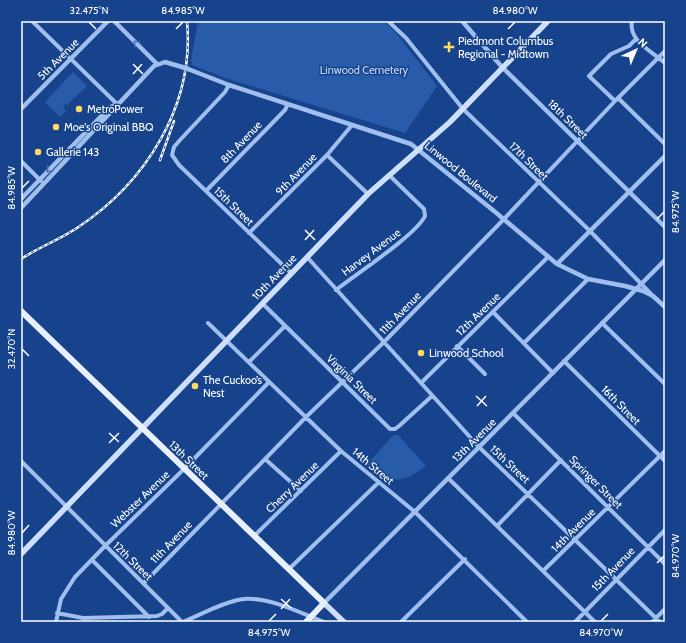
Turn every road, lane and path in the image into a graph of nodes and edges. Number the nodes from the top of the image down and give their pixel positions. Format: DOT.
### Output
graph roads {
  1 [pos="32,21"];
  2 [pos="108,21"];
  3 [pos="114,21"];
  4 [pos="388,21"];
  5 [pos="462,21"];
  6 [pos="548,21"];
  7 [pos="632,21"];
  8 [pos="636,39"];
  9 [pos="665,51"];
  10 [pos="659,58"];
  11 [pos="71,59"];
  12 [pos="665,63"];
  13 [pos="157,64"];
  14 [pos="502,67"];
  15 [pos="229,85"];
  16 [pos="616,100"];
  17 [pos="117,104"];
  18 [pos="288,104"];
  19 [pos="21,109"];
  20 [pos="463,109"];
  21 [pos="352,125"];
  22 [pos="577,141"];
  23 [pos="665,144"];
  24 [pos="419,149"];
  25 [pos="327,154"];
  26 [pos="665,156"];
  27 [pos="21,161"];
  28 [pos="389,175"];
  29 [pos="40,180"];
  30 [pos="538,182"];
  31 [pos="44,184"];
  32 [pos="206,191"];
  33 [pos="630,192"];
  34 [pos="368,194"];
  35 [pos="21,198"];
  36 [pos="21,208"];
  37 [pos="504,219"];
  38 [pos="665,227"];
  39 [pos="590,231"];
  40 [pos="249,233"];
  41 [pos="307,257"];
  42 [pos="548,257"];
  43 [pos="665,260"];
  44 [pos="557,264"];
  45 [pos="291,274"];
  46 [pos="588,279"];
  47 [pos="641,284"];
  48 [pos="636,289"];
  49 [pos="336,290"];
  50 [pos="653,296"];
  51 [pos="262,303"];
  52 [pos="665,307"];
  53 [pos="21,311"];
  54 [pos="493,312"];
  55 [pos="208,323"];
  56 [pos="602,323"];
  57 [pos="285,326"];
  58 [pos="226,340"];
  59 [pos="384,342"];
  60 [pos="524,343"];
  61 [pos="457,346"];
  62 [pos="564,361"];
  63 [pos="249,362"];
  64 [pos="553,373"];
  65 [pos="485,374"];
  66 [pos="269,382"];
  67 [pos="343,382"];
  68 [pos="421,383"];
  69 [pos="665,384"];
  70 [pos="432,396"];
  71 [pos="513,413"];
  72 [pos="306,417"];
  73 [pos="141,429"];
  74 [pos="479,447"];
  75 [pos="341,451"];
  76 [pos="665,451"];
  77 [pos="660,456"];
  78 [pos="265,459"];
  79 [pos="561,460"];
  80 [pos="21,461"];
  81 [pos="665,461"];
  82 [pos="184,469"];
  83 [pos="448,478"];
  84 [pos="379,482"];
  85 [pos="301,491"];
  86 [pos="528,493"];
  87 [pos="221,504"];
  88 [pos="67,506"];
  89 [pos="608,507"];
  90 [pos="415,512"];
  91 [pos="497,526"];
  92 [pos="665,530"];
  93 [pos="254,536"];
  94 [pos="576,540"];
  95 [pos="105,546"];
  96 [pos="648,547"];
  97 [pos="21,554"];
  98 [pos="465,559"];
  99 [pos="92,560"];
  100 [pos="665,564"];
  101 [pos="289,569"];
  102 [pos="543,571"];
  103 [pos="616,579"];
  104 [pos="144,583"];
  105 [pos="324,603"];
  106 [pos="168,608"];
  107 [pos="665,609"];
  108 [pos="585,612"];
  109 [pos="57,614"];
  110 [pos="149,617"];
  111 [pos="312,617"];
  112 [pos="656,618"];
  113 [pos="56,622"];
  114 [pos="182,622"];
  115 [pos="306,622"];
  116 [pos="324,622"];
  117 [pos="344,622"];
  118 [pos="401,622"];
  119 [pos="526,622"];
  120 [pos="575,622"];
  121 [pos="595,622"];
  122 [pos="652,622"];
  123 [pos="660,622"];
  1 -- 11 [label="street"];
  2 -- 11 [label="street, 5th Avenue"];
  13 -- 3 [label="street, one-way"];
  4 -- 20 [label="street, 17th Street"];
  5 -- 14 [label="street, 18th Street"];
  6 -- 14 [label="main road, 10th Avenue"];
  7 -- 8 [label="street"];
  8 -- 10 [label="street"];
  8 -- 16 [label="street"];
  9 -- 10 [label="street, 11th Avenue"];
  10 -- 12 [label="street"];
  10 -- 16 [label="street, 11th Avenue"];
  11 -- 17 [label="street"];
  11 -- 19 [label="street, 5th Avenue"];
  13 -- 15 [label="street, Linwood Boulevard, bridge"];
  13 -- 17 [label="street"];
  14 -- 20 [label="main road, 10th Avenue"];
  14 -- 22 [label="street, 18th Street"];
  15 -- 18 [label="street, Linwood Boulevard"];
  15 -- 32 [label="street, 15th Street"];
  16 -- 22 [label="street, 11th Avenue"];
  16 -- 23 [label="street"];
  17 -- 29 [label="street, one-way"];
  17 -- 31 [label="street"];
  18 -- 21 [label="street, Linwood Boulevard"];
  18 -- 32 [label="street, 8th Avenue"];
  20 -- 24 [label="main road, 10th Avenue"];
  20 -- 30 [label="street, 17th Street"];
  21 -- 24 [label="street, Linwood Boulevard"];
  21 -- 25 [label="street, 9th Avenue"];
  22 -- 30 [label="street, 11th Avenue"];
  22 -- 33 [label="street, 18th Street"];
  24 -- 28 [label="main road, 10th Avenue"];
  24 -- 37 [label="street, Linwood Boulevard"];
  25 -- 34 [label="street"];
  25 -- 40 [label="street, 9th Avenue"];
  26 -- 33 [label="street"];
  27 -- 29 [label="street"];
  28 -- 34 [label="main road, 10th Avenue"];
  28 -- 49 [label="street, Harvey Avenue"];
  29 -- 31 [label="street"];
  29 -- 35 [label="street"];
  30 -- 37 [label="street, 11th Avenue"];
  30 -- 39 [label="street, 17th Street"];
  31 -- 36 [label="street"];
  32 -- 40 [label="street, 15th Street"];
  33 -- 38 [label="street, 18th Street"];
  33 -- 39 [label="street"];
  34 -- 41 [label="main road, 10th Avenue"];
  37 -- 42 [label="street, Linwood Boulevard"];
  37 -- 59 [label="street, 11th Avenue"];
  39 -- 44 [label="street"];
  39 -- 47 [label="street, 17th Street"];
  40 -- 45 [label="street, 15th Street"];
  41 -- 45 [label="main road, 10th Avenue"];
  41 -- 49 [label="street, 15th Street"];
  42 -- 44 [label="street, Linwood Boulevard"];
  42 -- 54 [label="street, 12th Avenue"];
  43 -- 47 [label="street, 13th Avenue"];
  44 -- 46 [label="street, Linwood Boulevard"];
  45 -- 51 [label="main road, 10th Avenue"];
  46 -- 48 [label="street, Linwood Boulevard"];
  46 -- 60 [label="street"];
  47 -- 48 [label="street, 13th Avenue"];
  47 -- 50 [label="street, 17th Street"];
  48 -- 50 [label="street"];
  48 -- 56 [label="street, 13th Avenue"];
  49 -- 59 [label="street, 15th Street"];
  50 -- 52 [label="street, 17th Street"];
  51 -- 57 [label="street, Virginia Street"];
  51 -- 58 [label="main road, 10th Avenue"];
  53 -- 73 [label="main road, 13th Street"];
  54 -- 60 [label="street"];
  54 -- 61 [label="street, 12th Avenue"];
  55 -- 58 [label="street, 14th Street"];
  56 -- 62 [label="street, 13th Avenue"];
  56 -- 69 [label="street"];
  57 -- 63 [label="street"];
  57 -- 67 [label="street, Virginia Street"];
  58 -- 63 [label="street, 14th Street"];
  58 -- 73 [label="main road, 10th Avenue"];
  59 -- 67 [label="street, 11th Avenue"];
  59 -- 68 [label="street, 15th Street"];
  60 -- 64 [label="street"];
  61 -- 65 [label="street"];
  61 -- 68 [label="street, 12th Avenue"];
  62 -- 64 [label="street, 13th Avenue"];
  62 -- 77 [label="street, 16th Street"];
  63 -- 66 [label="street, 14th Street"];
  64 -- 71 [label="street, 13th Avenue"];
  66 -- 72 [label="street, 14th Street"];
  66 -- 82 [label="street, Webster Avenue"];
  67 -- 70 [label="street, Virginia Street"];
  67 -- 72 [label="street, 11th Avenue"];
  68 -- 70 [label="street, 15th Street"];
  70 -- 74 [label="street, 15th Street"];
  71 -- 74 [label="street, 13th Avenue"];
  71 -- 79 [label="street, Springer Street"];
  72 -- 75 [label="street, 14th Street"];
  72 -- 78 [label="street, 11th Avenue"];
  73 -- 82 [label="main road, 13th Street"];
  73 -- 88 [label="main road, 10th Avenue"];
  74 -- 83 [label="street, 13th Avenue"];
  74 -- 86 [label="street, 15th Street"];
  75 -- 84 [label="street, 14th Street"];
  75 -- 85 [label="street, Cherry Avenue"];
  76 -- 77 [label="street, 14th Avenue"];
  77 -- 81 [label="street, 16th Street"];
  77 -- 89 [label="street, 14th Avenue"];
  78 -- 85 [label="street"];
  78 -- 87 [label="street, 11th Avenue"];
  79 -- 86 [label="street"];
  79 -- 89 [label="street, Springer Street"];
  80 -- 88 [label="street, 12th Street"];
  82 -- 87 [label="main road, 13th Street"];
  82 -- 95 [label="street, Webster Avenue"];
  83 -- 90 [label="street, 13th Avenue"];
  83 -- 91 [label="street"];
  84 -- 90 [label="street, 14th Street"];
  84 -- 101 [label="street"];
  85 -- 93 [label="street, Cherry Avenue"];
  86 -- 91 [label="street"];
  86 -- 94 [label="street, 15th Street"];
  87 -- 93 [label="main road, 13th Street"];
  87 -- 104 [label="street, 11th Avenue"];
  88 -- 95 [label="street, 12th Street"];
  88 -- 97 [label="main road, 10th Avenue"];
  89 -- 94 [label="street, 14th Avenue"];
  89 -- 96 [label="street, Springer Street"];
  90 -- 98 [label="street, 14th Street"];
  90 -- 105 [label="street, 13th Avenue"];
  91 -- 102 [label="street"];
  92 -- 96 [label="street, 15th Avenue"];
  93 -- 101 [label="main road, 13th Street"];
  94 -- 102 [label="street, 14th Avenue"];
  94 -- 103 [label="street, 15th Street"];
  95 -- 99 [label="street, Webster Avenue"];
  95 -- 104 [label="street, 12th Street"];
  96 -- 100 [label="street, Springer Street"];
  96 -- 103 [label="street, 15th Avenue"];
  98 -- 118 [label="street"];
  98 -- 119 [label="street, 14th Street"];
  99 -- 109 [label="street, Webster Avenue"];
  99 -- 110 [label="street"];
  101 -- 105 [label="main road, 13th Street"];
  102 -- 108 [label="street"];
  103 -- 108 [label="street, 15th Avenue"];
  103 -- 112 [label="street, 15th Street"];
  104 -- 106 [label="street, 12th Street"];
  105 -- 111 [label="main road"];
  105 -- 117 [label="main road, 13th Street"];
  106 -- 110 [label="street"];
  106 -- 114 [label="street, 12th Street"];
  107 -- 112 [label="street"];
  108 -- 120 [label="street, 15th Avenue"];
  108 -- 121 [label="street"];
  109 -- 110 [label="street"];
  109 -- 113 [label="street, Webster Avenue"];
  111 -- 114 [label="street"];
  111 -- 115 [label="main road"];
  111 -- 116 [label="street"];
  112 -- 122 [label="street"];
  112 -- 123 [label="street, 15th Street"];
}
